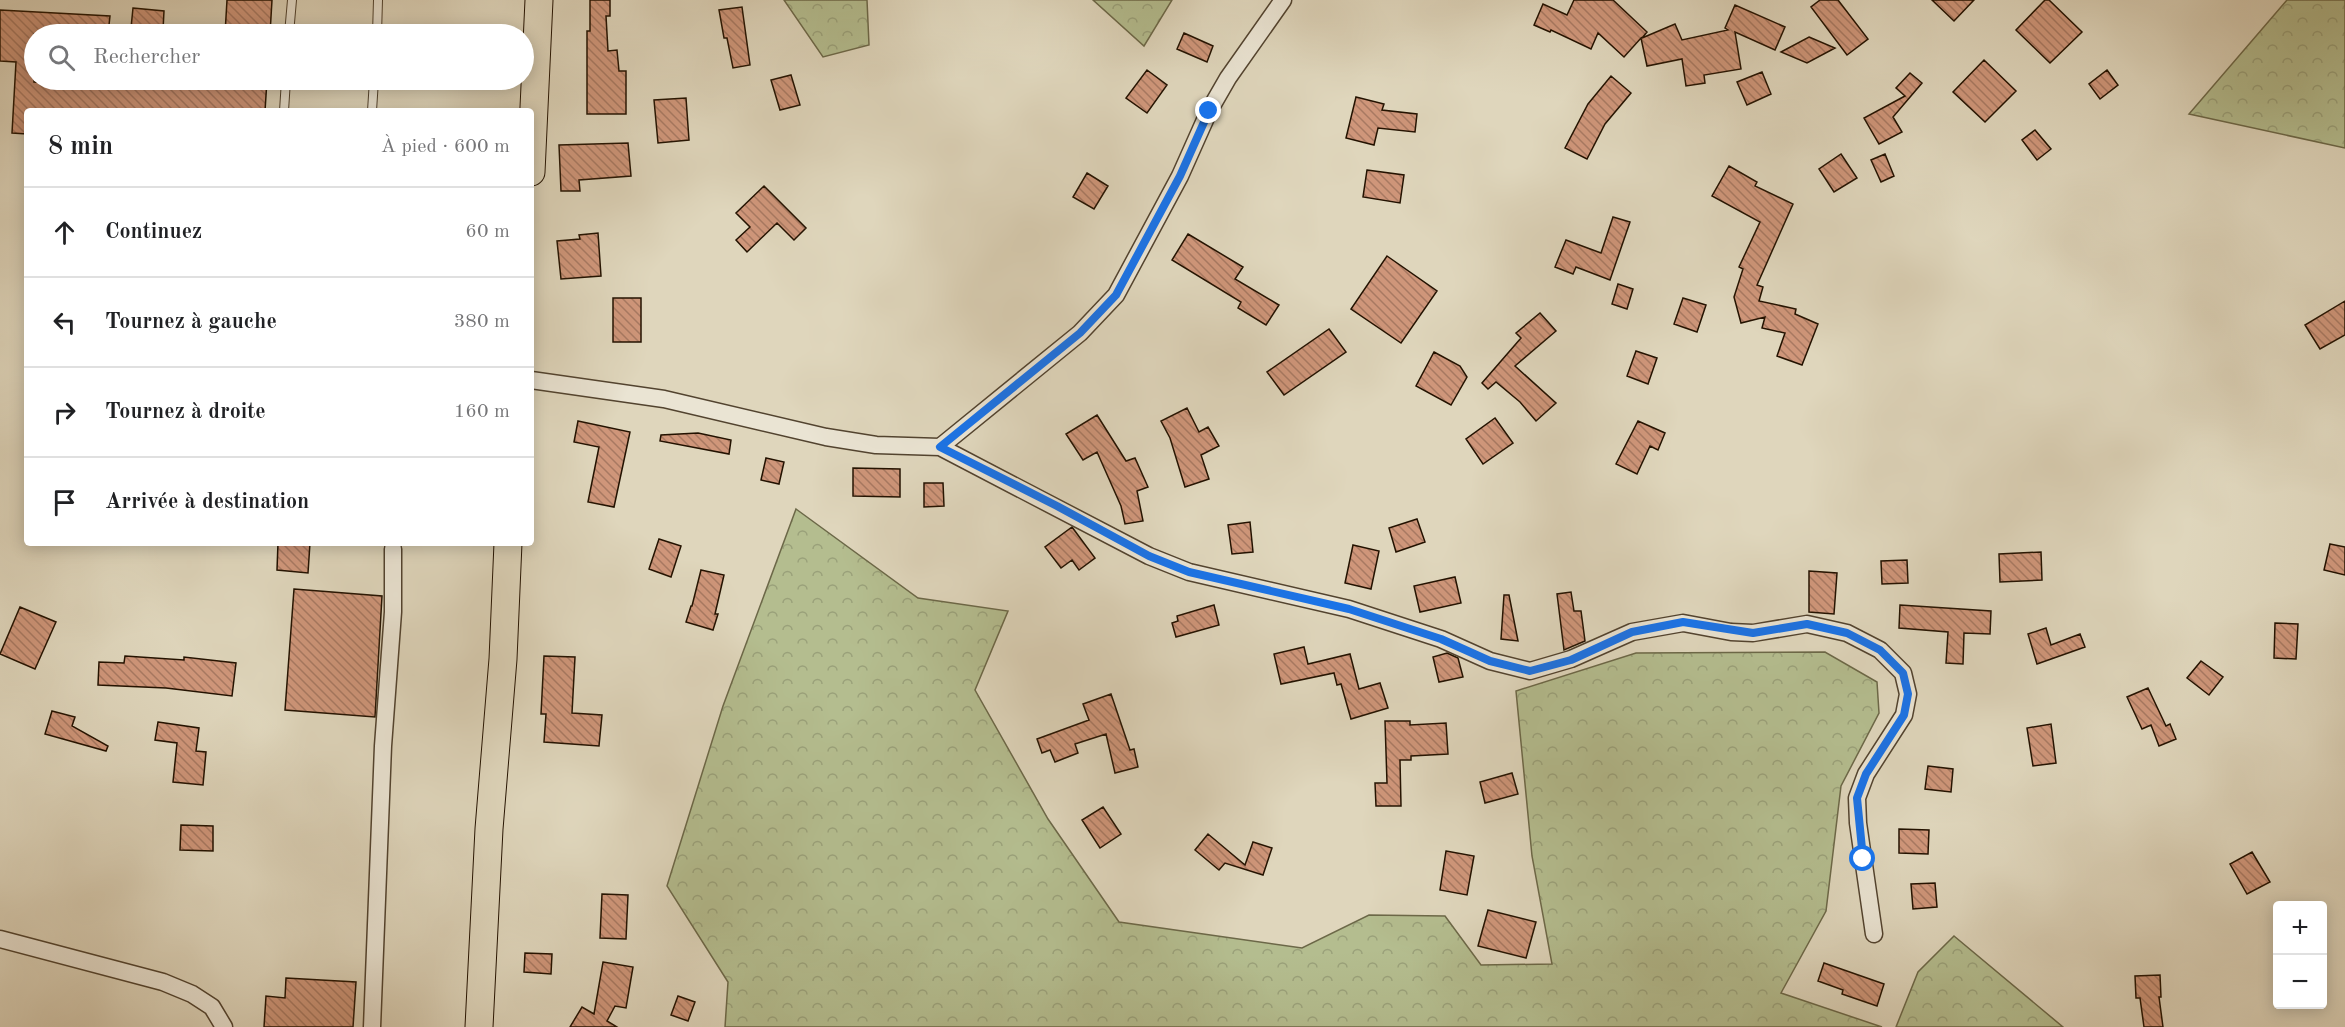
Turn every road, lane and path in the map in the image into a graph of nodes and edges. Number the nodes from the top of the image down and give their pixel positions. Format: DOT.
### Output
graph roads {
  1 [pos="292,0"];
  2 [pos="378,0"];
  3 [pos="539,0"];
  4 [pos="1283,0"];
  5 [pos="290,24"];
  6 [pos="377,24"];
  7 [pos="285,90"];
  8 [pos="373,90"];
  9 [pos="284,108"];
  10 [pos="372,108"];
  11 [pos="534,108"];
  12 [pos="534,380"];
  13 [pos="940,447"];
  14 [pos="508,546"];
  15 [pos="393,549"];
  16 [pos="1874,934"];
  17 [pos="0,939"];
  18 [pos="224,1027"];
  19 [pos="372,1027"];
  20 [pos="479,1027"];
  1 -- 5 [label="lane"];
  2 -- 6 [label="lane"];
  3 -- 11 [label="main road"];
  4 -- 13 [label="street"];
  7 -- 9 [label="lane"];
  8 -- 10 [label="lane"];
  12 -- 13 [label="street"];
  13 -- 16 [label="street"];
  14 -- 20 [label="main road"];
  15 -- 19 [label="street"];
  17 -- 18 [label="street"];
}
